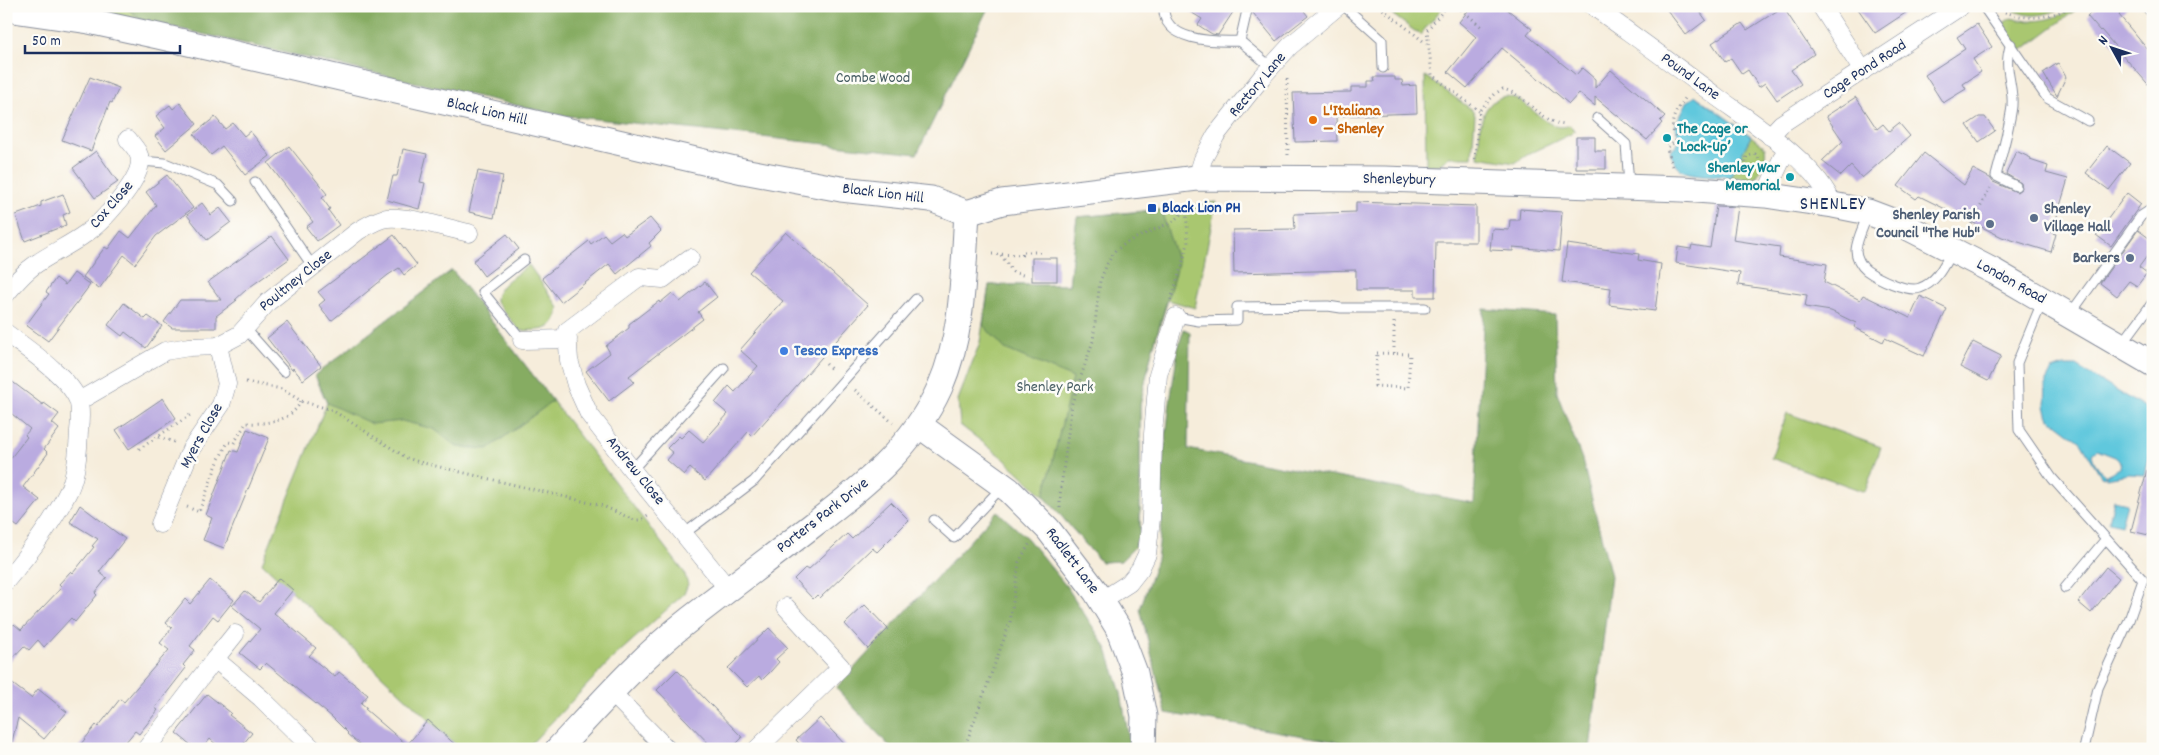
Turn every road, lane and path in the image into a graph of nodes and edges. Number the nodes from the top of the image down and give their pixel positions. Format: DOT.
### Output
graph roads {
  1 [pos="1164,6"];
  2 [pos="1248,6"];
  3 [pos="1338,6"];
  4 [pos="1344,6"];
  5 [pos="1378,6"];
  6 [pos="1447,6"];
  7 [pos="1457,6"];
  8 [pos="1593,6"];
  9 [pos="1820,6"];
  10 [pos="1961,6"];
  11 [pos="2074,6"];
  12 [pos="6,9"];
  13 [pos="1986,10"];
  14 [pos="1483,28"];
  15 [pos="1240,41"];
  16 [pos="2011,44"];
  17 [pos="1429,45"];
  18 [pos="1286,51"];
  19 [pos="1271,66"];
  20 [pos="1383,68"];
  21 [pos="1863,71"];
  22 [pos="1690,92"];
  23 [pos="1478,111"];
  24 [pos="1597,118"];
  25 [pos="2088,121"];
  26 [pos="1565,125"];
  27 [pos="1770,136"];
  28 [pos="128,139"];
  29 [pos="1786,150"];
  30 [pos="140,161"];
  31 [pos="1760,164"];
  32 [pos="1674,170"];
  33 [pos="1996,176"];
  34 [pos="1197,178"];
  35 [pos="1288,178"];
  36 [pos="254,182"];
  37 [pos="1474,182"];
  38 [pos="1630,186"];
  39 [pos="2016,186"];
  40 [pos="1765,195"];
  41 [pos="233,201"];
  42 [pos="1186,204"];
  43 [pos="1833,204"];
  44 [pos="2153,208"];
  45 [pos="1187,209"];
  46 [pos="1868,212"];
  47 [pos="967,213"];
  48 [pos="469,233"];
  49 [pos="1955,251"];
  50 [pos="1042,252"];
  51 [pos="992,254"];
  52 [pos="1001,254"];
  53 [pos="690,258"];
  54 [pos="524,260"];
  55 [pos="313,267"];
  56 [pos="1026,276"];
  57 [pos="6,294"];
  58 [pos="916,299"];
  59 [pos="2043,300"];
  60 [pos="2153,302"];
  61 [pos="1394,308"];
  62 [pos="1425,308"];
  63 [pos="2070,316"];
  64 [pos="1176,317"];
  65 [pos="246,328"];
  66 [pos="6,333"];
  67 [pos="568,339"];
  68 [pos="522,340"];
  69 [pos="2121,345"];
  70 [pos="218,346"];
  71 [pos="1394,353"];
  72 [pos="826,364"];
  73 [pos="2153,364"];
  74 [pos="724,368"];
  75 [pos="284,372"];
  76 [pos="844,380"];
  77 [pos="226,384"];
  78 [pos="79,401"];
  79 [pos="301,401"];
  80 [pos="194,412"];
  81 [pos="894,424"];
  82 [pos="919,425"];
  83 [pos="158,436"];
  84 [pos="172,442"];
  85 [pos="140,450"];
  86 [pos="213,457"];
  87 [pos="219,459"];
  88 [pos="632,470"];
  89 [pos="1003,486"];
  90 [pos="663,507"];
  91 [pos="190,509"];
  92 [pos="1061,514"];
  93 [pos="934,520"];
  94 [pos="160,524"];
  95 [pos="685,533"];
  96 [pos="1037,539"];
  97 [pos="2106,539"];
  98 [pos="8,573"];
  99 [pos="2143,580"];
  100 [pos="2153,583"];
  101 [pos="2065,588"];
  102 [pos="730,590"];
  103 [pos="1102,601"];
  104 [pos="786,607"];
  105 [pos="235,634"];
  106 [pos="216,659"];
  107 [pos="611,692"];
  108 [pos="763,747"];
  109 [pos="146,749"];
  110 [pos="313,749"];
  111 [pos="558,749"];
  112 [pos="667,749"];
  113 [pos="964,749"];
  114 [pos="1143,749"];
  115 [pos="2084,749"];
  1 -- 15 [label="lane"];
  2 -- 15 [label="lane"];
  3 -- 18 [label="street, Rectory Lane"];
  4 -- 20 [label="lane"];
  5 -- 17 [label="path"];
  6 -- 17 [label="path"];
  7 -- 14 [label="path"];
  8 -- 27 [label="street, Pound Lane"];
  9 -- 21 [label="street"];
  10 -- 21 [label="street, Cage Pond Road"];
  11 -- 13 [label="path"];
  12 -- 47 [label="main road, Black Lion Hill"];
  13 -- 16 [label="lane"];
  15 -- 19 [label="lane"];
  16 -- 25 [label="lane"];
  16 -- 33 [label="lane"];
  17 -- 23 [label="path"];
  18 -- 19 [label="street, Rectory Lane"];
  18 -- 35 [label="path"];
  19 -- 34 [label="street, Rectory Lane"];
  21 -- 27 [label="street, Cage Pond Road"];
  22 -- 32 [label="path"];
  23 -- 26 [label="path"];
  23 -- 37 [label="path"];
  24 -- 38 [label="lane"];
  27 -- 29 [label="street, Pound Lane"];
  28 -- 30 [label="street, Cox Close"];
  29 -- 40 [label="street"];
  29 -- 43 [label="street, Pound Lane"];
  30 -- 41 [label="lane"];
  30 -- 57 [label="street, Cox Close"];
  31 -- 31 [label="path"];
  33 -- 39 [label="lane"];
  33 -- 49 [label="path"];
  34 -- 35 [label="main road, Shenleybury"];
  34 -- 47 [label="main road, Shenleybury"];
  35 -- 37 [label="main road, Shenleybury"];
  36 -- 55 [label="lane"];
  37 -- 38 [label="main road, Shenleybury"];
  38 -- 40 [label="main road, Shenleybury"];
  40 -- 43 [label="main road, Shenleybury"];
  42 -- 45 [label="path"];
  43 -- 46 [label="main road, London Road"];
  44 -- 63 [label="lane"];
  45 -- 64 [label="path"];
  45 -- 92 [label="path"];
  46 -- 49 [label="main road, London Road"];
  46 -- 49 [label="lane"];
  47 -- 82 [label="main road, Porters Park Drive"];
  48 -- 55 [label="street, Poultney Close"];
  49 -- 59 [label="main road, London Road"];
  50 -- 52 [label="path"];
  51 -- 52 [label="path"];
  52 -- 56 [label="path"];
  53 -- 67 [label="street"];
  54 -- 68 [label="lane"];
  55 -- 65 [label="street, Poultney Close"];
  58 -- 76 [label="lane"];
  59 -- 63 [label="main road, London Road"];
  59 -- 97 [label="lane"];
  60 -- 69 [label="lane"];
  61 -- 62 [label="lane"];
  61 -- 64 [label="lane"];
  61 -- 71 [label="path"];
  63 -- 69 [label="main road, London Road"];
  64 -- 103 [label="street"];
  65 -- 70 [label="street, Poultney Close"];
  65 -- 75 [label="lane"];
  66 -- 78 [label="street"];
  67 -- 68 [label="street"];
  67 -- 88 [label="street, Andrew Close"];
  69 -- 73 [label="main road, London Road"];
  70 -- 77 [label="street, Myers Close"];
  70 -- 78 [label="street, Poultney Close"];
  71 -- 71 [label="path"];
  72 -- 76 [label="path"];
  74 -- 88 [label="lane"];
  76 -- 81 [label="path"];
  76 -- 95 [label="lane"];
  77 -- 79 [label="path"];
  77 -- 94 [label="street, Myers Close"];
  78 -- 98 [label="street"];
  79 -- 87 [label="path"];
  79 -- 90 [label="path"];
  80 -- 83 [label="path"];
  82 -- 89 [label="main road, Radlett Lane"];
  82 -- 102 [label="main road, Porters Park Drive"];
  83 -- 84 [label="path"];
  83 -- 85 [label="path"];
  86 -- 87 [label="path"];
  87 -- 91 [label="path"];
  88 -- 90 [label="street, Andrew Close"];
  89 -- 93 [label="lane"];
  89 -- 103 [label="main road, Radlett Lane"];
  90 -- 95 [label="street, Andrew Close"];
  95 -- 102 [label="street, Andrew Close"];
  96 -- 113 [label="path"];
  97 -- 99 [label="lane"];
  97 -- 101 [label="lane"];
  99 -- 100 [label="lane"];
  99 -- 115 [label="lane"];
  102 -- 107 [label="main road, Porters Park Drive"];
  103 -- 114 [label="main road, Radlett Lane"];
  104 -- 108 [label="street"];
  105 -- 106 [label="street"];
  106 -- 109 [label="street"];
  106 -- 110 [label="street"];
  107 -- 111 [label="main road, Porters Park Drive"];
  107 -- 112 [label="street"];
}
